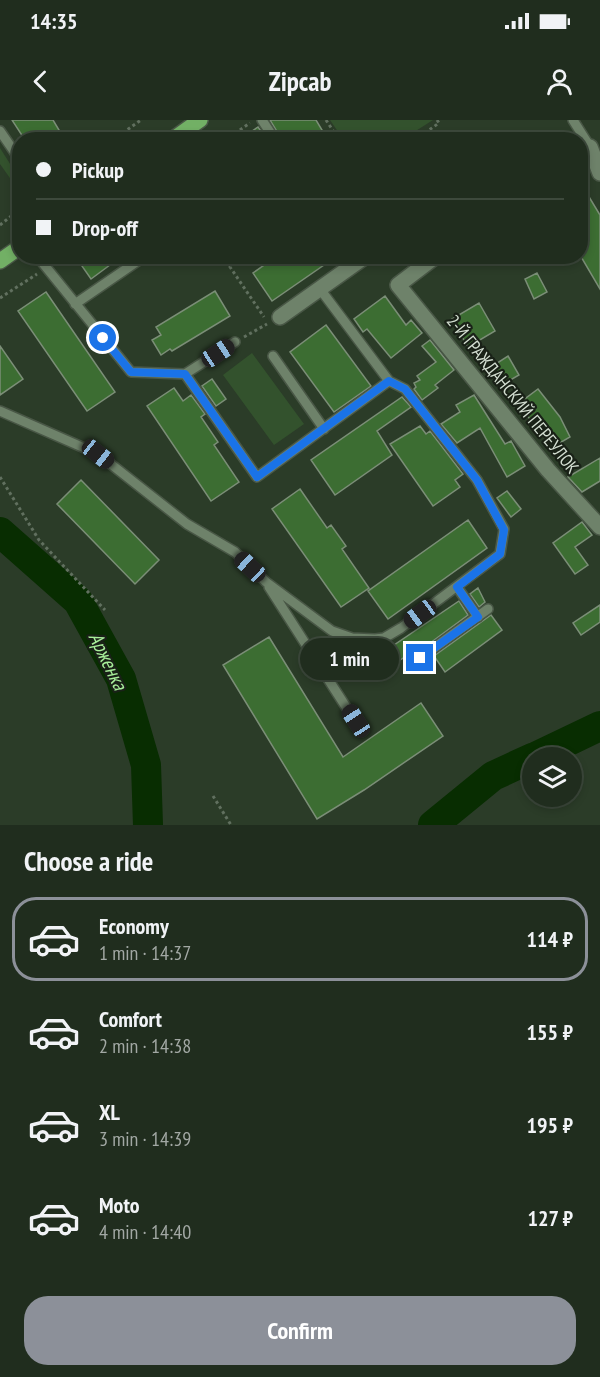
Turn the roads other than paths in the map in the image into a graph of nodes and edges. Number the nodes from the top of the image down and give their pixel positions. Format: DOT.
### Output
graph roads {
  1 [pos="200,120"];
  2 [pos="0,131"];
  3 [pos="183,132"];
  4 [pos="590,147"];
  5 [pos="12,148"];
  6 [pos="600,173"];
  7 [pos="43,264"];
  8 [pos="134,264"];
  9 [pos="355,264"];
  10 [pos="426,264"];
  11 [pos="320,289"];
  12 [pos="75,304"];
  13 [pos="274,320"];
  14 [pos="235,342"];
  15 [pos="273,356"];
  16 [pos="185,374"];
  17 [pos="389,381"];
  18 [pos="0,411"];
  19 [pos="324,429"];
  20 [pos="599,527"];
  21 [pos="266,582"];
  22 [pos="457,587"];
  23 [pos="488,609"];
  24 [pos="478,617"];
  25 [pos="420,658"];
  26 [pos="356,721"];
  1 -- 3 [label="main road"];
  2 -- 5 [label="lane"];
  4 -- 6 [label="street"];
  7 -- 12 [label="lane"];
  8 -- 12 [label="lane"];
  9 -- 11 [label="street"];
  10 -- 20 [label="street, 2-Й ГРАЖДАНСКИЙ ПЕРЕУЛОК"];
  11 -- 13 [label="street"];
  11 -- 17 [label="lane"];
  12 -- 16 [label="lane"];
  14 -- 16 [label="lane"];
  15 -- 19 [label="lane"];
  16 -- 19 [label="lane"];
  17 -- 19 [label="lane"];
  17 -- 22 [label="lane"];
  18 -- 21 [label="lane"];
  21 -- 22 [label="lane"];
  21 -- 26 [label="lane"];
  22 -- 24 [label="lane"];
  23 -- 24 [label="lane"];
  24 -- 25 [label="lane"];
}
